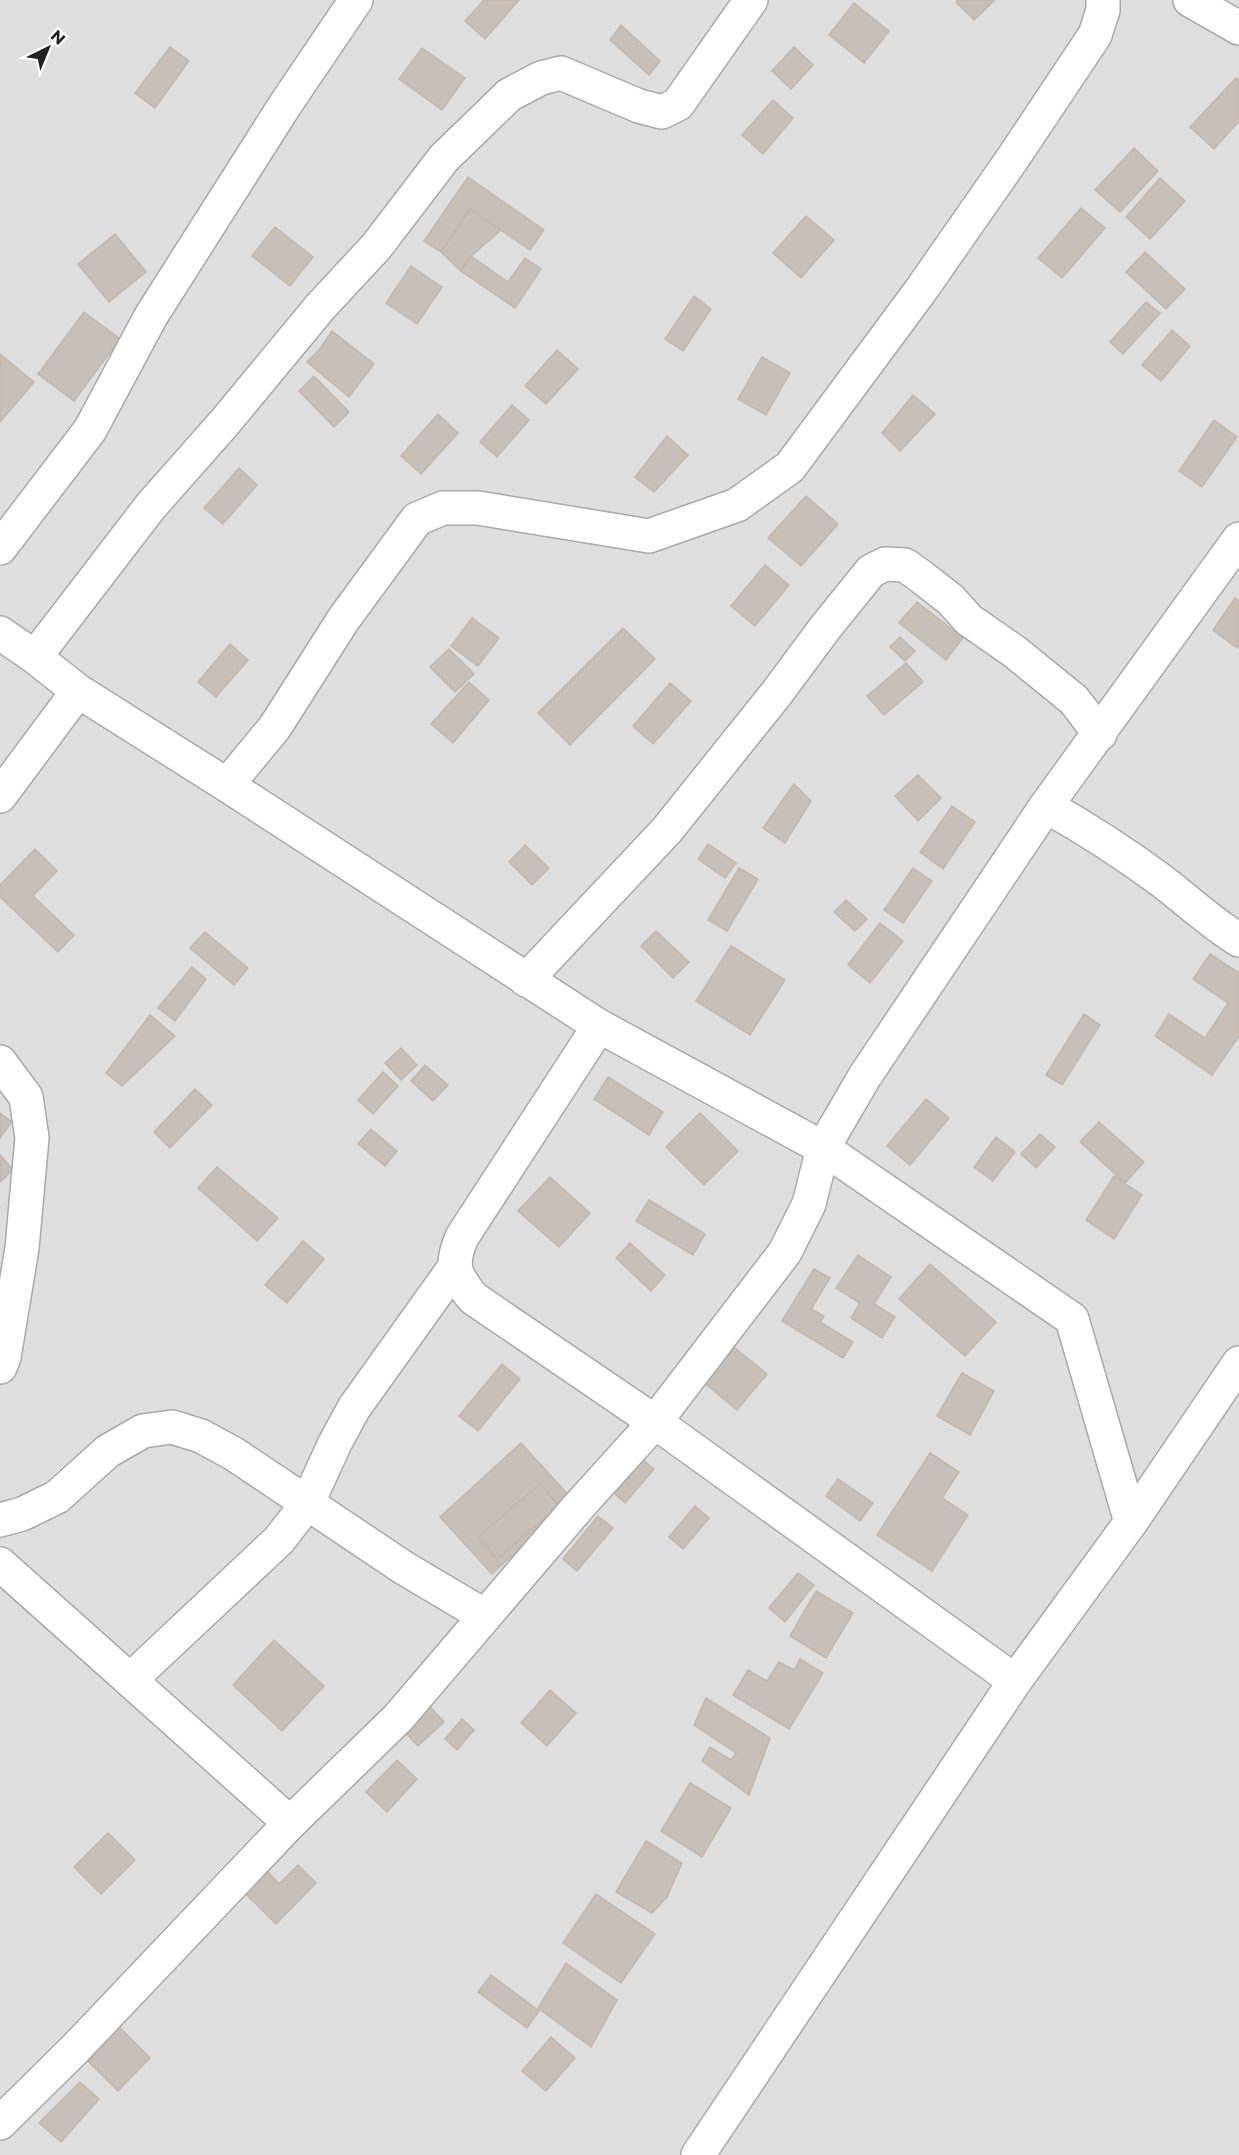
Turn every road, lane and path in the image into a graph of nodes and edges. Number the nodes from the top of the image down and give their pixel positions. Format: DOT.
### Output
graph roads {
  1 [pos="356,0"];
  2 [pos="751,0"];
  3 [pos="1103,0"];
  4 [pos="1190,0"];
  5 [pos="1239,28"];
  6 [pos="1239,539"];
  7 [pos="0,548"];
  8 [pos="0,633"];
  9 [pos="35,657"];
  10 [pos="78,691"];
  11 [pos="1100,734"];
  12 [pos="227,785"];
  13 [pos="0,796"];
  14 [pos="1046,806"];
  15 [pos="1239,940"];
  16 [pos="526,980"];
  17 [pos="599,1026"];
  18 [pos="0,1062"];
  19 [pos="823,1148"];
  20 [pos="454,1268"];
  21 [pos="1239,1362"];
  22 [pos="0,1367"];
  23 [pos="655,1422"];
  24 [pos="307,1504"];
  25 [pos="0,1520"];
  26 [pos="1131,1522"];
  27 [pos="0,1564"];
  28 [pos="484,1616"];
  29 [pos="130,1680"];
  30 [pos="1015,1681"];
  31 [pos="291,1822"];
  32 [pos="0,2123"];
  33 [pos="698,2155"];
  1 -- 7 [label="street"];
  2 -- 9 [label="street"];
  3 -- 12 [label="street"];
  4 -- 5 [label="street"];
  6 -- 11 [label="street"];
  8 -- 9 [label="street"];
  9 -- 10 [label="street"];
  10 -- 12 [label="street"];
  10 -- 13 [label="street"];
  11 -- 14 [label="street"];
  11 -- 16 [label="street"];
  12 -- 16 [label="street"];
  14 -- 15 [label="street"];
  14 -- 19 [label="street"];
  16 -- 17 [label="street"];
  17 -- 19 [label="street"];
  17 -- 20 [label="street"];
  18 -- 22 [label="street"];
  19 -- 23 [label="street"];
  19 -- 26 [label="street"];
  20 -- 23 [label="street"];
  20 -- 24 [label="street"];
  21 -- 26 [label="street"];
  23 -- 28 [label="street"];
  23 -- 30 [label="street"];
  24 -- 25 [label="street"];
  24 -- 28 [label="street"];
  24 -- 29 [label="street"];
  26 -- 30 [label="street"];
  27 -- 29 [label="street"];
  28 -- 31 [label="street"];
  29 -- 31 [label="street"];
  30 -- 33 [label="street"];
  31 -- 32 [label="street"];
}
